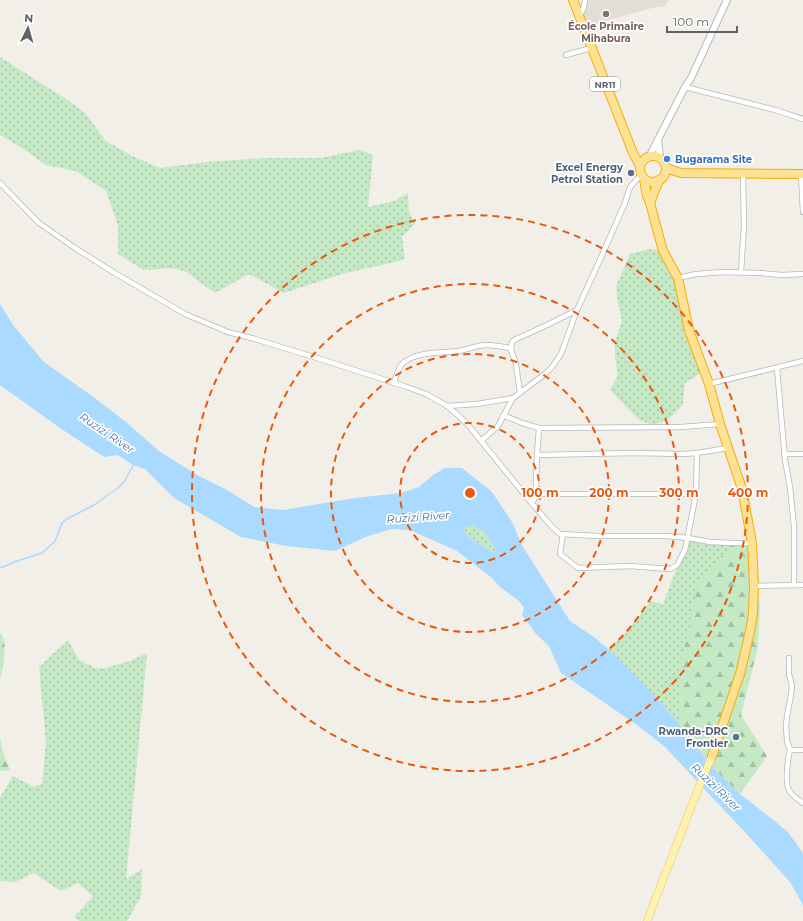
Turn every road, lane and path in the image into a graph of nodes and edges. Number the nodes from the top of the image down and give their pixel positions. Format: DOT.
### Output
graph roads {
  1 [pos="573,0"];
  2 [pos="585,0"];
  3 [pos="727,0"];
  4 [pos="579,15"];
  5 [pos="591,48"];
  6 [pos="566,55"];
  7 [pos="685,87"];
  8 [pos="803,119"];
  9 [pos="658,139"];
  10 [pos="649,157"];
  11 [pos="660,158"];
  12 [pos="640,166"];
  13 [pos="666,168"];
  14 [pos="681,173"];
  15 [pos="743,174"];
  16 [pos="802,174"];
  17 [pos="642,177"];
  18 [pos="661,179"];
  19 [pos="0,183"];
  20 [pos="650,203"];
  21 [pos="803,212"];
  22 [pos="741,272"];
  23 [pos="803,274"];
  24 [pos="678,278"];
  25 [pos="577,310"];
  26 [pos="511,348"];
  27 [pos="803,361"];
  28 [pos="777,368"];
  29 [pos="394,383"];
  30 [pos="708,384"];
  31 [pos="520,393"];
  32 [pos="512,398"];
  33 [pos="447,406"];
  34 [pos="503,415"];
  35 [pos="720,424"];
  36 [pos="539,428"];
  37 [pos="481,441"];
  38 [pos="728,448"];
  39 [pos="697,453"];
  40 [pos="784,454"];
  41 [pos="803,454"];
  42 [pos="537,455"];
  43 [pos="537,494"];
  44 [pos="696,494"];
  45 [pos="532,503"];
  46 [pos="563,534"];
  47 [pos="688,538"];
  48 [pos="752,543"];
  49 [pos="794,585"];
  50 [pos="803,585"];
  51 [pos="754,586"];
  52 [pos="789,658"];
  53 [pos="790,750"];
  54 [pos="803,750"];
  55 [pos="712,756"];
  56 [pos="803,803"];
  57 [pos="647,921"];
  1 -- 4 [label="highway, NR11"];
  2 -- 4 [label="street"];
  3 -- 7 [label="main road"];
  4 -- 5 [label="highway, NR11"];
  5 -- 6 [label="street"];
  5 -- 12 [label="highway, NR11"];
  7 -- 8 [label="street"];
  7 -- 9 [label="main road"];
  9 -- 10 [label="main road"];
  9 -- 11 [label="main road"];
  10 -- 11 [label="highway"];
  10 -- 12 [label="highway"];
  11 -- 13 [label="highway"];
  12 -- 17 [label="highway"];
  13 -- 14 [label="highway"];
  13 -- 18 [label="highway"];
  14 -- 15 [label="highway"];
  14 -- 18 [label="highway"];
  15 -- 16 [label="highway"];
  15 -- 22 [label="street"];
  16 -- 21 [label="street"];
  17 -- 18 [label="highway"];
  17 -- 20 [label="highway"];
  17 -- 25 [label="street"];
  18 -- 20 [label="highway"];
  19 -- 29 [label="street"];
  20 -- 24 [label="highway"];
  22 -- 23 [label="street"];
  22 -- 24 [label="street"];
  24 -- 30 [label="highway"];
  25 -- 26 [label="street"];
  25 -- 31 [label="street"];
  26 -- 29 [label="street"];
  26 -- 31 [label="street"];
  27 -- 28 [label="street"];
  28 -- 30 [label="street"];
  28 -- 40 [label="street"];
  29 -- 33 [label="street"];
  30 -- 35 [label="highway"];
  31 -- 32 [label="street"];
  32 -- 33 [label="street"];
  32 -- 34 [label="street"];
  33 -- 37 [label="street"];
  34 -- 36 [label="street"];
  34 -- 37 [label="street"];
  35 -- 36 [label="street"];
  35 -- 38 [label="highway"];
  36 -- 42 [label="street"];
  37 -- 45 [label="street"];
  38 -- 39 [label="street"];
  38 -- 48 [label="highway"];
  39 -- 42 [label="street"];
  39 -- 44 [label="street"];
  40 -- 41 [label="street"];
  40 -- 49 [label="street"];
  42 -- 43 [label="street"];
  43 -- 44 [label="street"];
  43 -- 45 [label="street"];
  44 -- 47 [label="street"];
  45 -- 46 [label="street"];
  46 -- 47 [label="street"];
  46 -- 47 [label="street"];
  47 -- 48 [label="street"];
  48 -- 51 [label="highway"];
  49 -- 50 [label="street"];
  49 -- 51 [label="street"];
  51 -- 55 [label="highway"];
  52 -- 53 [label="street"];
  53 -- 54 [label="street"];
  53 -- 56 [label="street"];
  55 -- 57 [label="main road"];
}
